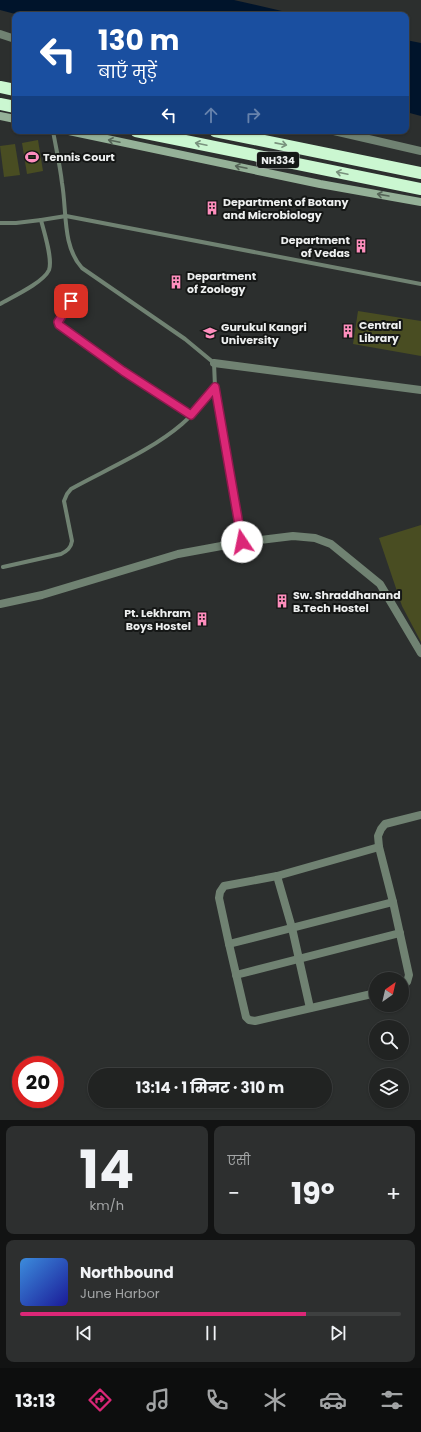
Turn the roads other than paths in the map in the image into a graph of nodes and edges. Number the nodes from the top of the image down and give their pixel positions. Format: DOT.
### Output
graph roads {
  1 [pos="0,34"];
  2 [pos="12,38"];
  3 [pos="0,87"];
  4 [pos="12,89"];
  5 [pos="0,104"];
  6 [pos="12,106"];
  7 [pos="0,116"];
  8 [pos="12,118"];
  9 [pos="54,134"];
  10 [pos="83,134"];
  11 [pos="151,134"];
  12 [pos="230,134"];
  13 [pos="347,134"];
  14 [pos="421,151"];
  15 [pos="421,173"];
  16 [pos="421,189"];
  17 [pos="421,202"];
  18 [pos="66,216"];
  19 [pos="41,220"];
  20 [pos="0,223"];
  21 [pos="421,284"];
  22 [pos="78,290"];
  23 [pos="0,304"];
  24 [pos="214,363"];
  25 [pos="215,387"];
  26 [pos="421,390"];
  27 [pos="191,415"];
  28 [pos="242,542"];
  29 [pos="3,567"];
  30 [pos="0,604"];
  31 [pos="421,653"];
  32 [pos="421,815"];
  33 [pos="379,846"];
  34 [pos="277,876"];
  35 [pos="393,902"];
  36 [pos="292,928"];
  37 [pos="400,933"];
  38 [pos="228,944"];
  39 [pos="299,959"];
  40 [pos="408,972"];
  41 [pos="236,975"];
  42 [pos="369,995"];
  43 [pos="310,1008"];
  1 -- 2 [label="street"];
  3 -- 4 [label="highway"];
  5 -- 6 [label="highway"];
  7 -- 8 [label="street"];
  9 -- 18 [label="lane"];
  17 -- 10 [label="street, one-way"];
  16 -- 11 [label="highway, NH334, one-way"];
  12 -- 15 [label="highway, NH334, one-way"];
  13 -- 14 [label="street"];
  18 -- 19 [label="lane"];
  18 -- 21 [label="lane"];
  18 -- 24 [label="lane"];
  19 -- 20 [label="lane"];
  19 -- 23 [label="lane"];
  22 -- 27 [label="lane"];
  24 -- 25 [label="lane"];
  24 -- 26 [label="street"];
  25 -- 27 [label="lane"];
  25 -- 28 [label="lane"];
  27 -- 29 [label="lane"];
  28 -- 30 [label="street"];
  28 -- 31 [label="street"];
  32 -- 33 [label="street"];
  33 -- 34 [label="street"];
  33 -- 35 [label="street"];
  34 -- 36 [label="street"];
  34 -- 38 [label="street"];
  35 -- 36 [label="street"];
  35 -- 37 [label="street"];
  36 -- 38 [label="street"];
  36 -- 39 [label="street"];
  37 -- 39 [label="street"];
  37 -- 40 [label="street"];
  38 -- 41 [label="street"];
  39 -- 41 [label="street"];
  39 -- 43 [label="street"];
  41 -- 43 [label="street"];
  42 -- 43 [label="street"];
}
